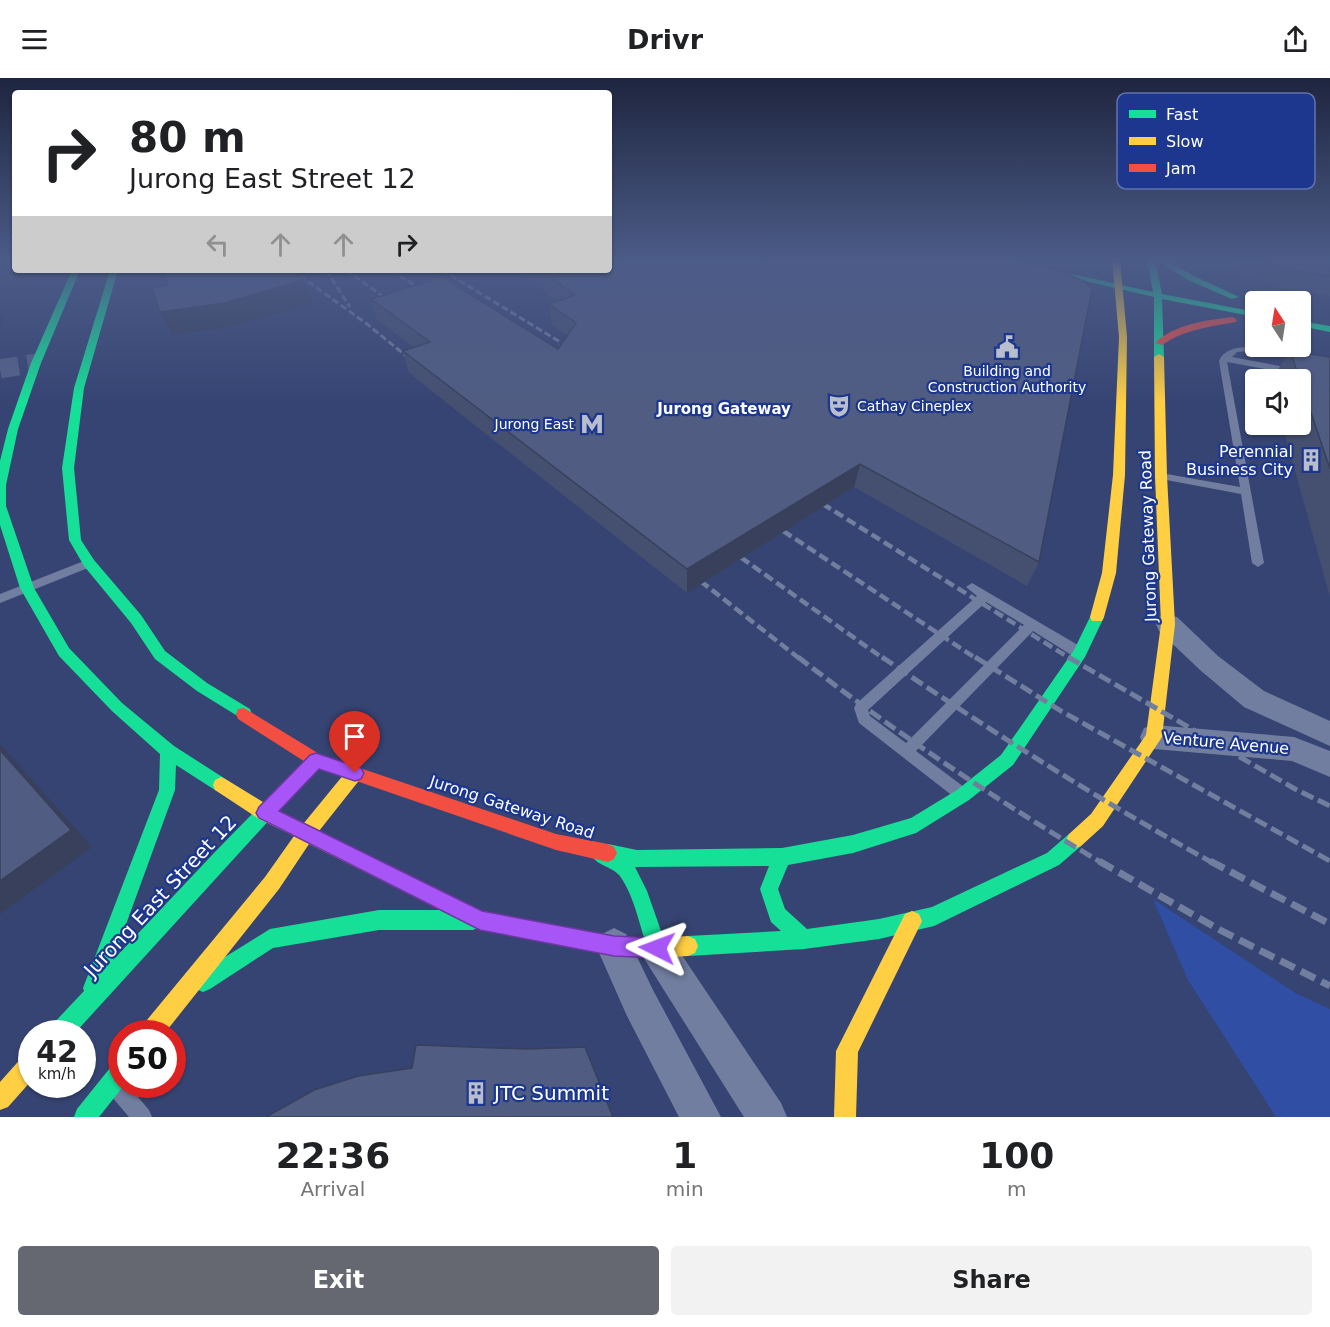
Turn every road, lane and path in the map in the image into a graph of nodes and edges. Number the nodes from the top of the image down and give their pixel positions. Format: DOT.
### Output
graph roads {
  1 [pos="60,307"];
  2 [pos="103,307"];
  3 [pos="1121,307"];
  4 [pos="1158,307"];
  5 [pos="1212,307"];
  6 [pos="1311,311"];
  7 [pos="1320,313"];
  8 [pos="1245,315"];
  9 [pos="1245,318"];
  10 [pos="1311,326"];
  11 [pos="1330,329"];
  12 [pos="1159,343"];
  13 [pos="1224,358"];
  14 [pos="1330,362"];
  15 [pos="1280,369"];
  16 [pos="1161,476"];
  17 [pos="0,485"];
  18 [pos="1244,491"];
  19 [pos="0,506"];
  20 [pos="89,563"];
  21 [pos="1258,563"];
  22 [pos="972,587"];
  23 [pos="27,588"];
  24 [pos="985,596"];
  25 [pos="0,599"];
  26 [pos="1032,624"];
  27 [pos="1168,624"];
  28 [pos="1080,653"];
  29 [pos="1330,734"];
  30 [pos="1154,737"];
  31 [pos="168,751"];
  32 [pos="907,751"];
  33 [pos="316,760"];
  34 [pos="1330,764"];
  35 [pos="355,773"];
  36 [pos="963,795"];
  37 [pos="265,813"];
  38 [pos="306,834"];
  39 [pos="596,852"];
  40 [pos="782,857"];
  41 [pos="480,920"];
  42 [pos="912,921"];
  43 [pos="804,939"];
  44 [pos="614,946"];
  45 [pos="657,948"];
  46 [pos="175,1000"];
  47 [pos="88,1002"];
  48 [pos="72,1020"];
  49 [pos="160,1020"];
  50 [pos="18,1079"];
  51 [pos="108,1088"];
  52 [pos="130,1098"];
  53 [pos="0,1099"];
  54 [pos="85,1117"];
  55 [pos="142,1117"];
  56 [pos="701,1117"];
  57 [pos="767,1117"];
  58 [pos="845,1117"];
  1 -- 17 [label="main road, Jurong Gateway Road"];
  2 -- 20 [label="main road, Jurong Gateway Road"];
  3 -- 28 [label="main road, Jurong Gateway Road"];
  4 -- 12 [label="main road, Jurong Gateway Road"];
  5 -- 8 [label="main road"];
  6 -- 7 [label="main road"];
  9 -- 12 [label="main road"];
  10 -- 11 [label="main road"];
  12 -- 16 [label="main road, Jurong Gateway Road"];
  13 -- 14 [label="lane"];
  13 -- 15 [label="lane"];
  13 -- 18 [label="lane"];
  16 -- 18 [label="lane"];
  16 -- 27 [label="main road, Jurong Gateway Road"];
  17 -- 19 [label="main road, Jurong Gateway Road"];
  18 -- 21 [label="lane"];
  19 -- 23 [label="main road, Jurong Gateway Road"];
  20 -- 23 [label="lane"];
  20 -- 33 [label="main road, Jurong Gateway Road"];
  22 -- 24 [label="lane"];
  23 -- 25 [label="lane"];
  23 -- 31 [label="main road, Jurong Gateway Road"];
  24 -- 26 [label="lane"];
  24 -- 32 [label="lane"];
  26 -- 28 [label="lane"];
  26 -- 32 [label="lane"];
  27 -- 29 [label="street, Venture Avenue"];
  27 -- 30 [label="main road, Jurong Gateway Road"];
  28 -- 36 [label="main road, Jurong Gateway Road"];
  30 -- 34 [label="street, Venture Avenue"];
  30 -- 42 [label="main road, Jurong Gateway Road"];
  31 -- 37 [label="main road, Jurong Gateway Road"];
  31 -- 47 [label="main road"];
  32 -- 36 [label="lane"];
  33 -- 35 [label="main road, Jurong Gateway Road"];
  33 -- 37 [label="main road, Jurong East Street 12"];
  35 -- 38 [label="main road"];
  35 -- 39 [label="main road, Jurong Gateway Road"];
  36 -- 40 [label="main road, Jurong Gateway Road"];
  37 -- 38 [label="main road, Jurong Gateway Road"];
  37 -- 47 [label="main road, Jurong East Street 12"];
  38 -- 41 [label="main road, Jurong Gateway Road"];
  38 -- 46 [label="main road"];
  39 -- 40 [label="main road, Jurong Gateway Road"];
  39 -- 45 [label="main road"];
  40 -- 43 [label="main road"];
  41 -- 44 [label="main road, Jurong Gateway Road"];
  41 -- 46 [label="main road"];
  42 -- 43 [label="main road, Jurong Gateway Road"];
  42 -- 58 [label="main road"];
  43 -- 45 [label="main road, Jurong Gateway Road"];
  44 -- 45 [label="main road, Jurong Gateway Road"];
  44 -- 56 [label="street"];
  45 -- 57 [label="street"];
  46 -- 49 [label="main road"];
  47 -- 48 [label="main road, Jurong East Street 12"];
  50 -- 53 [label="main road"];
  51 -- 54 [label="main road"];
  52 -- 55 [label="lane"];
}
